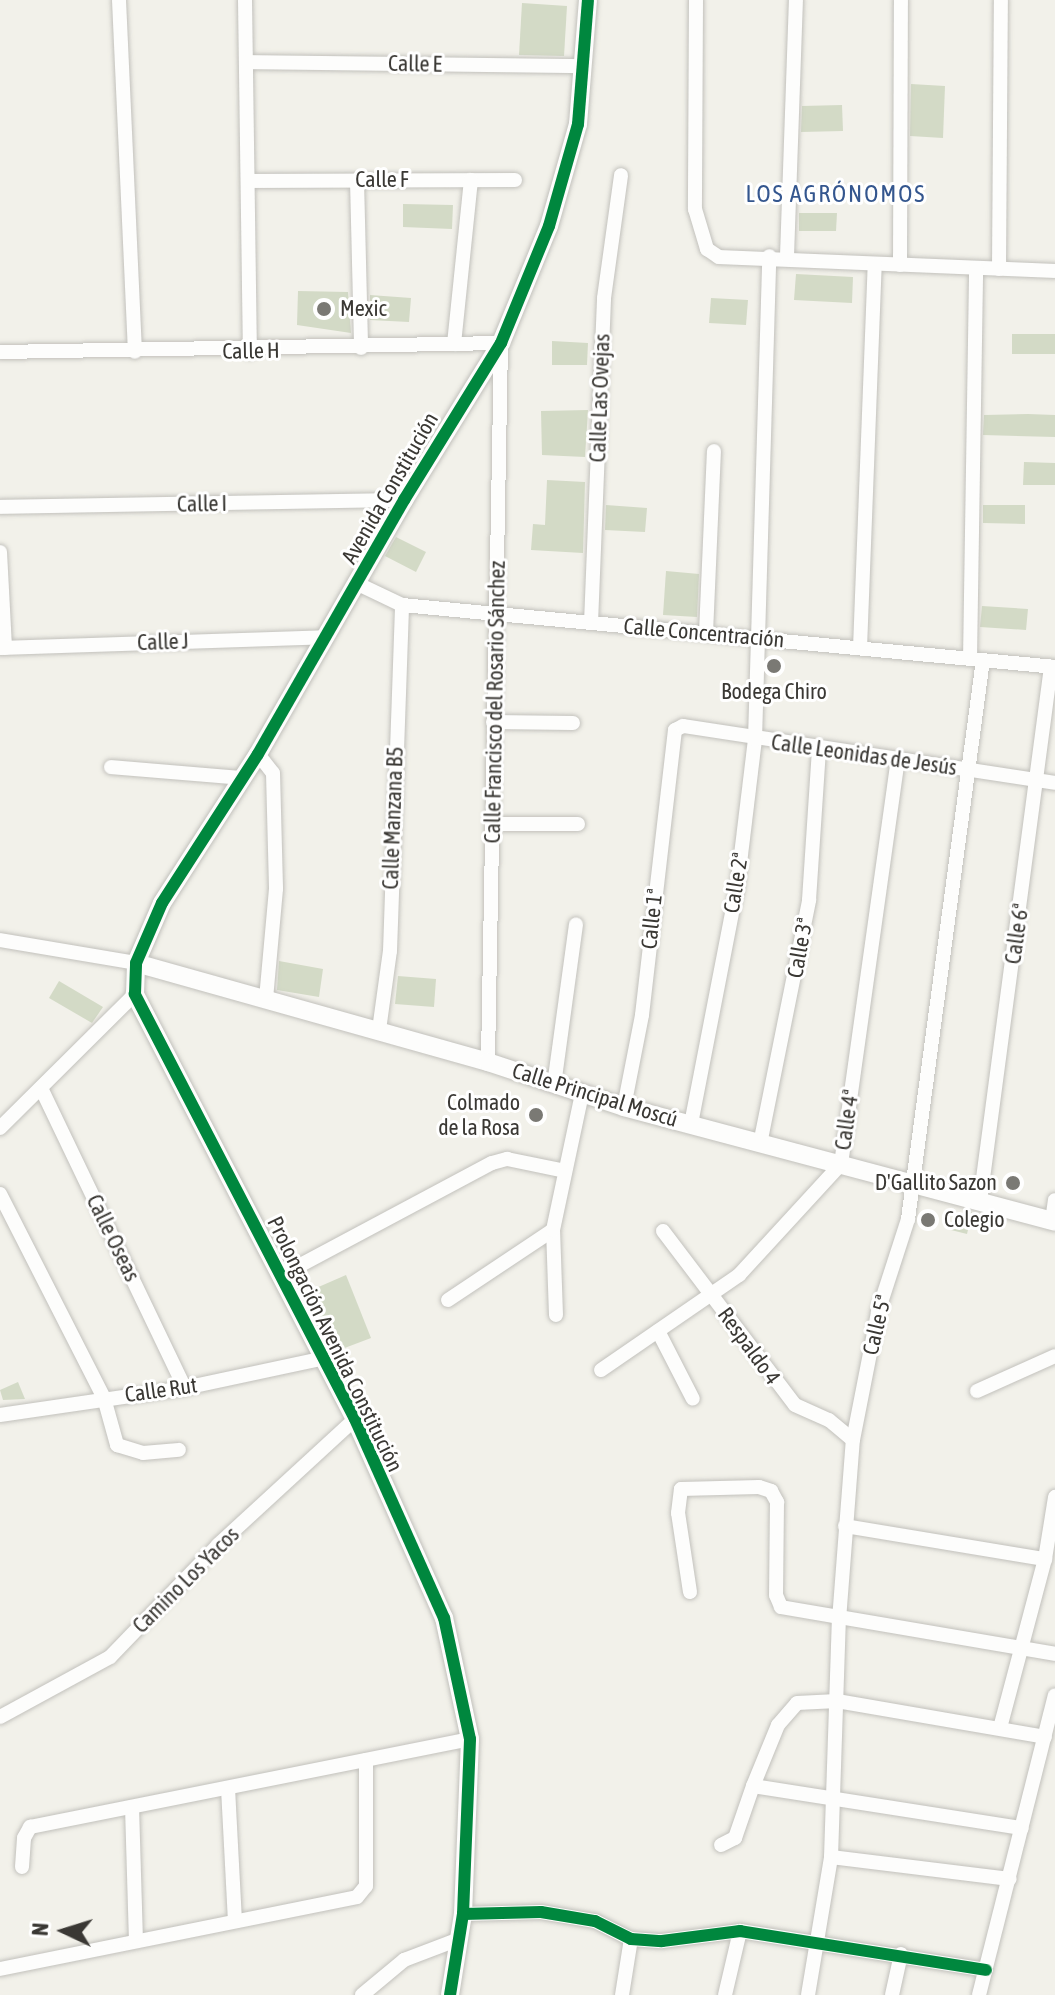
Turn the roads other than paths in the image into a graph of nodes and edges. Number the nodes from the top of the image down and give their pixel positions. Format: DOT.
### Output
graph roads {
  1 [pos="119,0"];
  2 [pos="245,0"];
  3 [pos="588,0"];
  4 [pos="696,0"];
  5 [pos="796,0"];
  6 [pos="901,0"];
  7 [pos="1001,0"];
  8 [pos="246,62"];
  9 [pos="583,66"];
  10 [pos="621,175"];
  11 [pos="357,180"];
  12 [pos="471,180"];
  13 [pos="515,180"];
  14 [pos="248,181"];
  15 [pos="769,256"];
  16 [pos="787,256"];
  17 [pos="875,264"];
  18 [pos="900,265"];
  19 [pos="976,268"];
  20 [pos="999,269"];
  21 [pos="1055,271"];
  22 [pos="501,343"];
  23 [pos="454,344"];
  24 [pos="361,348"];
  25 [pos="0,352"];
  26 [pos="135,352"];
  27 [pos="250,352"];
  28 [pos="714,451"];
  29 [pos="404,500"];
  30 [pos="0,507"];
  31 [pos="0,552"];
  32 [pos="358,584"];
  33 [pos="402,605"];
  34 [pos="496,614"];
  35 [pos="591,623"];
  36 [pos="706,633"];
  37 [pos="326,637"];
  38 [pos="761,639"];
  39 [pos="3,648"];
  40 [pos="860,648"];
  41 [pos="976,659"];
  42 [pos="1053,667"];
  43 [pos="493,722"];
  44 [pos="573,723"];
  45 [pos="675,730"];
  46 [pos="755,739"];
  47 [pos="819,748"];
  48 [pos="258,754"];
  49 [pos="898,760"];
  50 [pos="111,767"];
  51 [pos="970,771"];
  52 [pos="243,778"];
  53 [pos="1037,781"];
  54 [pos="1055,783"];
  55 [pos="493,824"];
  56 [pos="578,824"];
  57 [pos="576,925"];
  58 [pos="0,940"];
  59 [pos="136,963"];
  60 [pos="135,994"];
  61 [pos="266,998"];
  62 [pos="379,1030"];
  63 [pos="488,1062"];
  64 [pos="554,1085"];
  65 [pos="41,1088"];
  66 [pos="582,1093"];
  67 [pos="624,1107"];
  68 [pos="691,1124"];
  69 [pos="0,1128"];
  70 [pos="760,1144"];
  71 [pos="841,1164"];
  72 [pos="565,1171"];
  73 [pos="914,1186"];
  74 [pos="0,1194"];
  75 [pos="1055,1200"];
  76 [pos="980,1201"];
  77 [pos="1054,1222"];
  78 [pos="553,1230"];
  79 [pos="663,1231"];
  80 [pos="280,1276"];
  81 [pos="713,1295"];
  82 [pos="448,1300"];
  83 [pos="556,1315"];
  84 [pos="658,1331"];
  85 [pos="1055,1356"];
  86 [pos="320,1359"];
  87 [pos="601,1370"];
  88 [pos="185,1388"];
  89 [pos="977,1391"];
  90 [pos="104,1398"];
  91 [pos="693,1399"];
  92 [pos="0,1414"];
  93 [pos="355,1419"];
  94 [pos="853,1440"];
  95 [pos="179,1450"];
  96 [pos="1055,1497"];
  97 [pos="845,1526"];
  98 [pos="1045,1559"];
  99 [pos="690,1592"];
  100 [pos="840,1615"];
  101 [pos="1017,1647"];
  102 [pos="1055,1654"];
  103 [pos="1055,1695"];
  104 [pos="837,1701"];
  105 [pos="0,1717"];
  106 [pos="1000,1728"];
  107 [pos="1045,1737"];
  108 [pos="470,1739"];
  109 [pos="366,1760"];
  110 [pos="753,1786"];
  111 [pos="228,1788"];
  112 [pos="834,1799"];
  113 [pos="132,1807"];
  114 [pos="1022,1828"];
  115 [pos="721,1845"];
  116 [pos="831,1857"];
  117 [pos="22,1867"];
  118 [pos="1010,1879"];
  119 [pos="463,1914"];
  120 [pos="235,1921"];
  121 [pos="740,1931"];
  122 [pos="459,1939"];
  123 [pos="631,1939"];
  124 [pos="136,1941"];
  125 [pos="818,1942"];
  126 [pos="901,1954"];
  127 [pos="0,1969"];
  128 [pos="986,1970"];
  129 [pos="362,1995"];
  130 [pos="450,1995"];
  131 [pos="622,1995"];
  132 [pos="725,1995"];
  133 [pos="808,1995"];
  134 [pos="892,1995"];
  135 [pos="979,1995"];
  1 -- 26 [label="street"];
  2 -- 8 [label="street"];
  3 -- 9 [label="street, Avenida Constitución"];
  4 -- 15 [label="street"];
  5 -- 16 [label="street"];
  6 -- 18 [label="street"];
  7 -- 20 [label="street"];
  8 -- 9 [label="street, Calle E"];
  8 -- 14 [label="street"];
  9 -- 22 [label="street, Avenida Constitución"];
  10 -- 35 [label="street, Calle Las Ovejas"];
  11 -- 12 [label="street, Calle F"];
  11 -- 14 [label="street, Calle F"];
  11 -- 24 [label="street"];
  12 -- 13 [label="street, Calle F"];
  12 -- 23 [label="street"];
  14 -- 27 [label="street"];
  15 -- 16 [label="street"];
  15 -- 38 [label="street, Calle 2ª"];
  16 -- 17 [label="street"];
  17 -- 18 [label="street"];
  17 -- 40 [label="street"];
  18 -- 19 [label="street"];
  19 -- 20 [label="street"];
  19 -- 41 [label="street, Calle 5ª"];
  20 -- 21 [label="street"];
  22 -- 23 [label="street, Calle H"];
  22 -- 29 [label="street, Avenida Constitución"];
  22 -- 34 [label="street, Calle Francisco del Rosario Sánchez"];
  23 -- 24 [label="street, Calle H"];
  24 -- 27 [label="street, Calle H"];
  25 -- 26 [label="street, Calle H"];
  26 -- 27 [label="street, Calle H"];
  28 -- 36 [label="street"];
  29 -- 30 [label="street, Calle I"];
  29 -- 32 [label="street, Avenida Constitución"];
  31 -- 39 [label="street"];
  32 -- 33 [label="street, Calle Concentración"];
  32 -- 37 [label="street, Avenida Constitución"];
  33 -- 34 [label="street, Calle Concentración"];
  33 -- 62 [label="street, Calle Manzana B5"];
  34 -- 35 [label="street, Calle Concentración"];
  34 -- 43 [label="street, Calle Francisco del Rosario Sánchez"];
  35 -- 36 [label="street, Calle Concentración"];
  36 -- 38 [label="street, Calle Concentración"];
  37 -- 39 [label="street, Calle J"];
  37 -- 48 [label="street, Avenida Constitución"];
  38 -- 40 [label="street, Calle Concentración"];
  38 -- 46 [label="street, Calle 2ª"];
  40 -- 41 [label="street, Calle Concentración"];
  41 -- 42 [label="street, Calle Concentración"];
  41 -- 51 [label="street, Calle 5ª"];
  42 -- 53 [label="street, Calle 6ª"];
  43 -- 44 [label="street"];
  43 -- 55 [label="street, Calle Francisco del Rosario Sánchez"];
  45 -- 46 [label="street, Calle Leonidas de Jesús"];
  45 -- 67 [label="street, Calle 1ª"];
  46 -- 47 [label="street, Calle Leonidas de Jesús"];
  46 -- 68 [label="street, Calle 2ª"];
  47 -- 49 [label="street, Calle Leonidas de Jesús"];
  47 -- 70 [label="street, Calle 3ª"];
  48 -- 52 [label="street, Avenida Constitución"];
  48 -- 61 [label="street"];
  49 -- 51 [label="street, Calle Leonidas de Jesús"];
  49 -- 71 [label="street, Calle 4ª"];
  50 -- 52 [label="street"];
  51 -- 53 [label="street, Calle Leonidas de Jesús"];
  51 -- 73 [label="street, Calle 5ª"];
  52 -- 59 [label="street, Avenida Constitución"];
  53 -- 54 [label="street, Calle Leonidas de Jesús"];
  53 -- 76 [label="street, Calle 6ª"];
  55 -- 56 [label="street"];
  55 -- 63 [label="street, Calle Francisco del Rosario Sánchez"];
  57 -- 64 [label="street"];
  58 -- 59 [label="street"];
  59 -- 60 [label="street, Prolongación Avenida Constitución"];
  59 -- 61 [label="street, Calle Principal Moscú"];
  60 -- 65 [label="street"];
  60 -- 80 [label="street, Prolongación Avenida Constitución"];
  61 -- 62 [label="street, Calle Principal Moscú"];
  62 -- 63 [label="street, Calle Principal Moscú"];
  63 -- 64 [label="street, Calle Principal Moscú"];
  64 -- 66 [label="street, Calle Principal Moscú"];
  65 -- 69 [label="street"];
  65 -- 88 [label="street, Calle Oseas"];
  66 -- 67 [label="street, Calle Principal Moscú"];
  66 -- 72 [label="street"];
  67 -- 68 [label="street, Calle Principal Moscú"];
  68 -- 70 [label="street, Calle Principal Moscú"];
  70 -- 71 [label="street, Calle Principal Moscú"];
  71 -- 73 [label="street, Calle Principal Moscú"];
  71 -- 81 [label="street, Calle 4ª"];
  72 -- 78 [label="street"];
  72 -- 80 [label="street"];
  73 -- 76 [label="street, Calle Principal Moscú"];
  73 -- 94 [label="street, Calle 5ª"];
  74 -- 90 [label="street"];
  75 -- 77 [label="street"];
  76 -- 77 [label="street, Calle Principal Moscú"];
  78 -- 82 [label="street"];
  78 -- 83 [label="street"];
  79 -- 81 [label="street, Respaldo 4"];
  80 -- 86 [label="street, Prolongación Avenida Constitución"];
  81 -- 84 [label="street, Calle 4ª"];
  81 -- 94 [label="street, Respaldo 4"];
  84 -- 87 [label="street, Calle 4ª"];
  84 -- 91 [label="street"];
  85 -- 89 [label="street"];
  86 -- 88 [label="street, Calle Rut"];
  86 -- 93 [label="street, Prolongación Avenida Constitución"];
  88 -- 90 [label="street, Calle Rut"];
  90 -- 92 [label="street, Calle Rut"];
  90 -- 95 [label="street"];
  93 -- 105 [label="street, Camino Los Yacos"];
  93 -- 108 [label="street, Prolongación Avenida Constitución"];
  94 -- 97 [label="street, Calle 5ª"];
  96 -- 98 [label="street"];
  97 -- 98 [label="street"];
  97 -- 100 [label="street, Calle 5ª"];
  98 -- 101 [label="street"];
  99 -- 100 [label="street"];
  100 -- 101 [label="street"];
  100 -- 104 [label="street, Calle 5ª"];
  101 -- 102 [label="street"];
  101 -- 106 [label="street"];
  103 -- 107 [label="street"];
  104 -- 106 [label="street"];
  104 -- 110 [label="street"];
  104 -- 112 [label="street, Calle 5ª"];
  106 -- 107 [label="street"];
  107 -- 114 [label="street"];
  108 -- 109 [label="street"];
  108 -- 119 [label="street, Prolongación Avenida Constitución"];
  109 -- 111 [label="street"];
  109 -- 120 [label="street"];
  110 -- 112 [label="street"];
  110 -- 115 [label="street"];
  111 -- 113 [label="street"];
  111 -- 120 [label="street"];
  112 -- 114 [label="street"];
  112 -- 116 [label="street, Calle 5ª"];
  113 -- 117 [label="street"];
  113 -- 124 [label="street"];
  114 -- 118 [label="street"];
  116 -- 118 [label="street"];
  116 -- 125 [label="street, Calle 5ª"];
  118 -- 128 [label="street"];
  119 -- 122 [label="street, Prolongación Avenida Constitución"];
  119 -- 123 [label="street"];
  120 -- 124 [label="street"];
  121 -- 123 [label="street"];
  121 -- 125 [label="street"];
  121 -- 132 [label="street"];
  122 -- 129 [label="street"];
  122 -- 130 [label="street, Prolongación Avenida Constitución"];
  123 -- 131 [label="street"];
  124 -- 127 [label="street"];
  125 -- 126 [label="street"];
  125 -- 133 [label="street, Calle 5ª"];
  126 -- 128 [label="street"];
  126 -- 134 [label="street"];
  128 -- 135 [label="street"];
}
